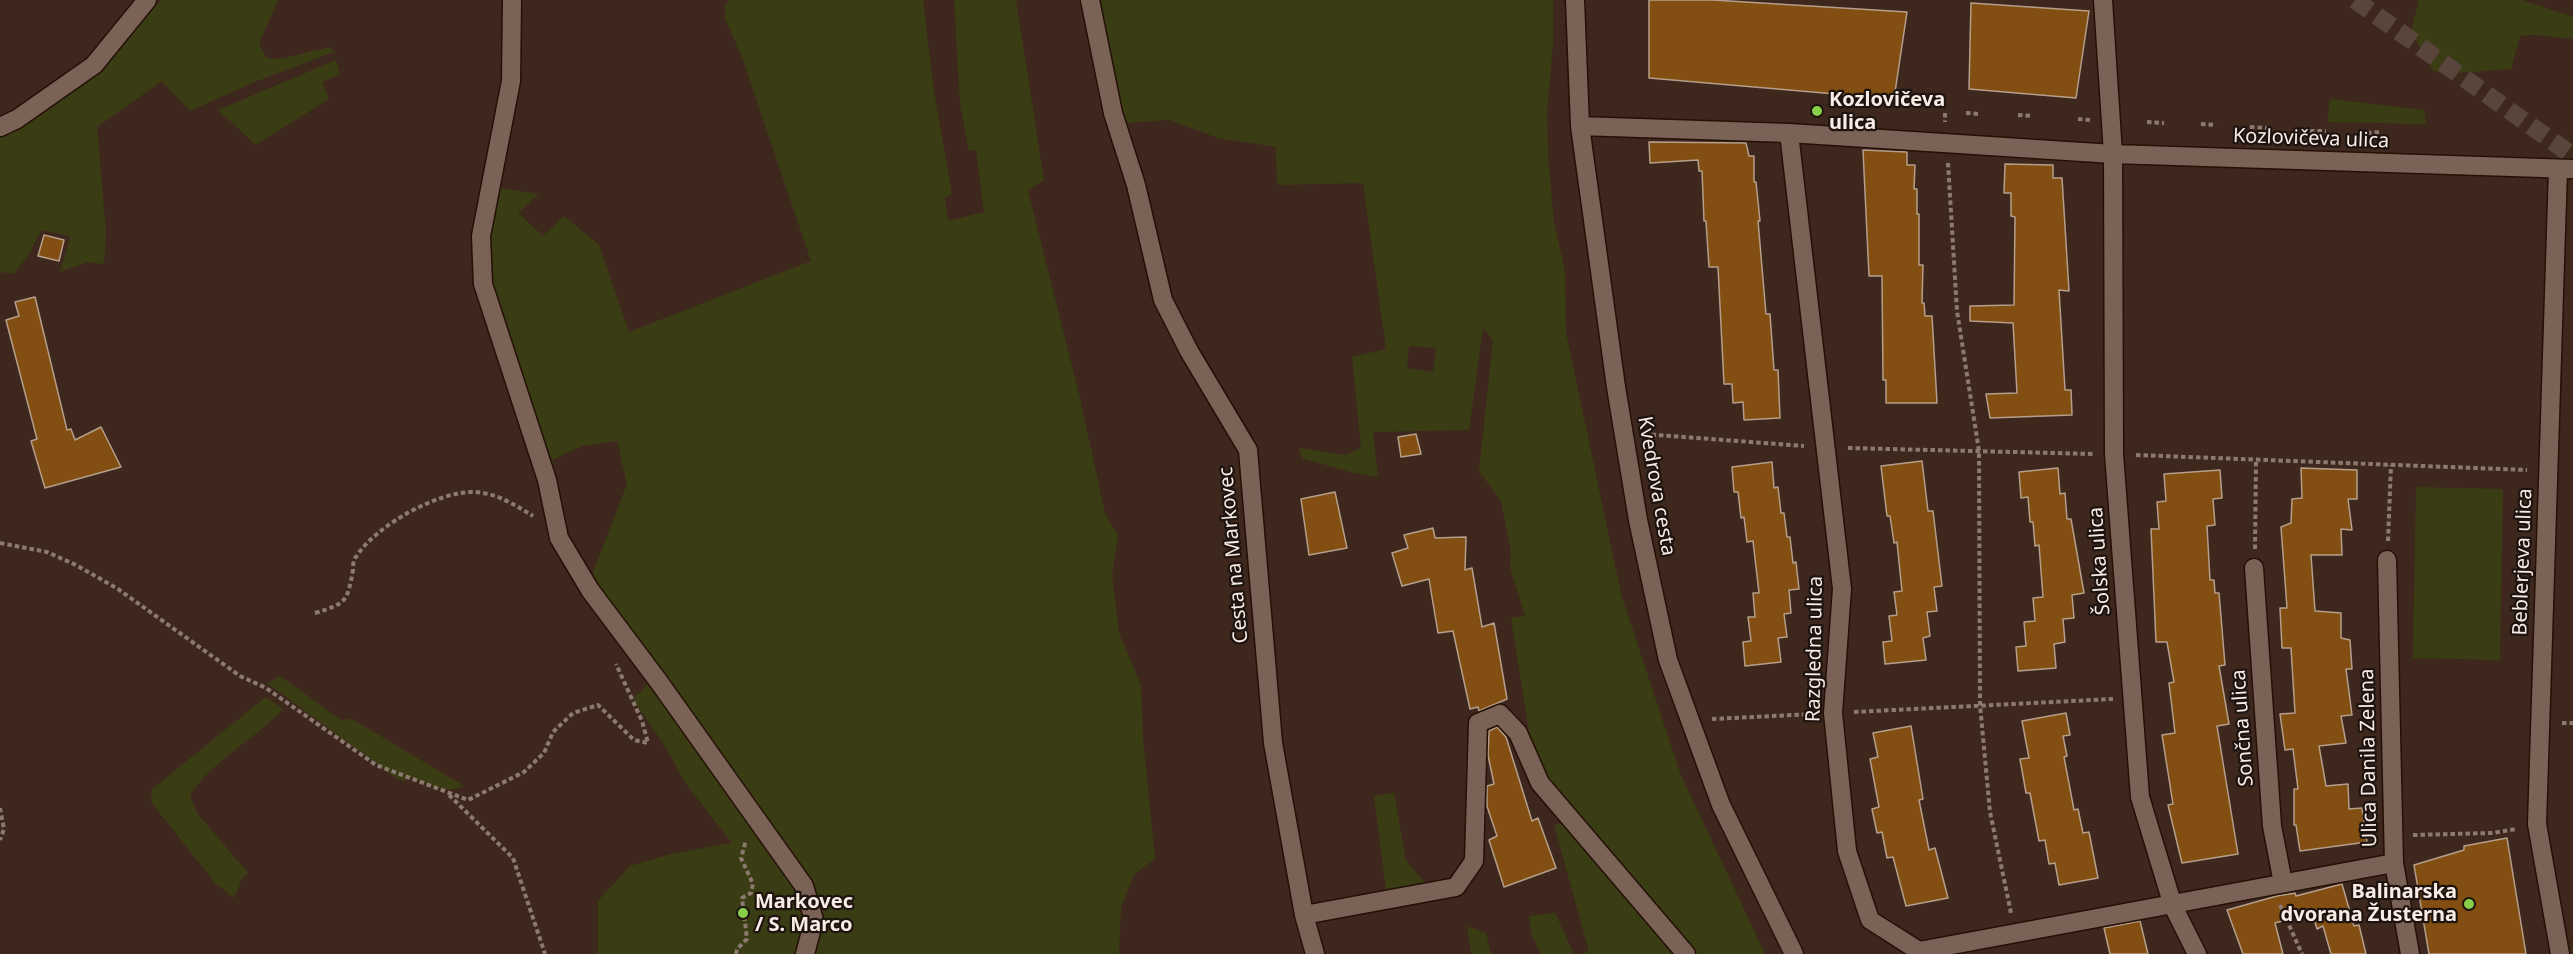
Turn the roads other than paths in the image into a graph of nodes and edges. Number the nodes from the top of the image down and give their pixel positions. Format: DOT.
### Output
graph roads {
  1 [pos="147,0"];
  2 [pos="512,0"];
  3 [pos="1090,0"];
  4 [pos="1575,0"];
  5 [pos="2103,0"];
  6 [pos="1580,126"];
  7 [pos="0,127"];
  8 [pos="1789,133"];
  9 [pos="2113,154"];
  10 [pos="2566,169"];
  11 [pos="2387,560"];
  12 [pos="2254,568"];
  13 [pos="2394,863"];
  14 [pos="2279,884"];
  15 [pos="2174,906"];
  16 [pos="1304,915"];
  17 [pos="805,954"];
  18 [pos="1315,954"];
  19 [pos="1686,954"];
  20 [pos="1794,954"];
  21 [pos="2197,954"];
  22 [pos="2410,954"];
  23 [pos="2560,954"];
  1 -- 7 [label="street"];
  2 -- 17 [label="street"];
  3 -- 16 [label="street, Cesta na Markovec"];
  4 -- 6 [label="street, Kvedrova cesta"];
  5 -- 9 [label="street, Šolska ulica"];
  6 -- 8 [label="street, Kozlovičeva ulica"];
  6 -- 20 [label="street, Kvedrova cesta"];
  8 -- 9 [label="street, Kozlovičeva ulica"];
  8 -- 15 [label="street, Razgledna ulica"];
  9 -- 10 [label="street, Kozlovičeva ulica"];
  9 -- 15 [label="street, Šolska ulica"];
  10 -- 23 [label="street, Beblerjeva ulica"];
  11 -- 13 [label="street, Ulica Danila Zelena"];
  12 -- 14 [label="street, Sončna ulica"];
  13 -- 14 [label="street, Razgledna ulica"];
  13 -- 22 [label="street, Ulica Danila Zelena"];
  14 -- 15 [label="street, Razgledna ulica"];
  15 -- 21 [label="street, Šolska ulica"];
  16 -- 18 [label="street, Cesta na Markovec"];
  16 -- 19 [label="street"];
}
